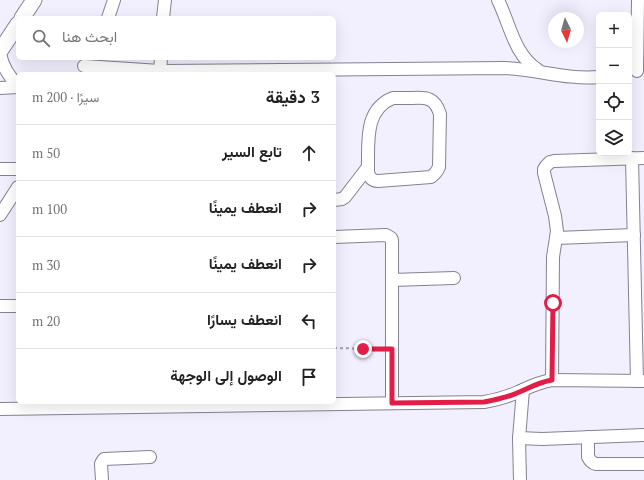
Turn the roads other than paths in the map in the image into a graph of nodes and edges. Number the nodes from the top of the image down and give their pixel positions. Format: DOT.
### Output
graph roads {
  1 [pos="34,0"];
  2 [pos="114,0"];
  3 [pos="165,0"];
  4 [pos="498,0"];
  5 [pos="638,0"];
  6 [pos="23,16"];
  7 [pos="109,16"];
  8 [pos="163,16"];
  9 [pos="16,27"];
  10 [pos="0,52"];
  11 [pos="160,60"];
  12 [pos="85,66"];
  13 [pos="160,71"];
  14 [pos="637,71"];
  15 [pos="540,72"];
  16 [pos="596,77"];
  17 [pos="16,84"];
  18 [pos="16,86"];
  19 [pos="0,88"];
  20 [pos="632,158"];
  21 [pos="644,158"];
  22 [pos="368,167"];
  23 [pos="0,169"];
  24 [pos="16,169"];
  25 [pos="16,190"];
  26 [pos="336,200"];
  27 [pos="0,215"];
  28 [pos="634,235"];
  29 [pos="336,237"];
  30 [pos="556,238"];
  31 [pos="454,278"];
  32 [pos="392,280"];
  33 [pos="640,295"];
  34 [pos="0,306"];
  35 [pos="16,306"];
  36 [pos="552,380"];
  37 [pos="641,381"];
  38 [pos="523,390"];
  39 [pos="336,403"];
  40 [pos="392,403"];
  41 [pos="162,404"];
  42 [pos="0,409"];
  43 [pos="644,435"];
  44 [pos="588,437"];
  45 [pos="519,438"];
  46 [pos="150,457"];
  47 [pos="644,464"];
  48 [pos="102,480"];
  49 [pos="520,480"];
  1 -- 6 [label="main road"];
  2 -- 7 [label="street"];
  3 -- 8 [label="street"];
  4 -- 15 [label="street"];
  5 -- 14 [label="street"];
  9 -- 10 [label="main road"];
  10 -- 17 [label="street"];
  11 -- 13 [label="street"];
  12 -- 13 [label="street"];
  13 -- 15 [label="street"];
  15 -- 16 [label="street"];
  18 -- 19 [label="street"];
  20 -- 21 [label="street"];
  20 -- 28 [label="street"];
  20 -- 30 [label="street"];
  22 -- 22 [label="street"];
  22 -- 26 [label="street"];
  23 -- 24 [label="street"];
  25 -- 27 [label="street"];
  28 -- 30 [label="street"];
  28 -- 33 [label="street"];
  29 -- 32 [label="street"];
  30 -- 36 [label="street"];
  31 -- 32 [label="street"];
  32 -- 40 [label="street"];
  33 -- 37 [label="street"];
  34 -- 35 [label="street"];
  36 -- 37 [label="street"];
  36 -- 38 [label="street"];
  38 -- 40 [label="street"];
  38 -- 45 [label="street"];
  39 -- 40 [label="street"];
  41 -- 42 [label="street"];
  43 -- 44 [label="street"];
  44 -- 45 [label="street"];
  44 -- 47 [label="street"];
  45 -- 49 [label="street"];
  46 -- 48 [label="street"];
}
